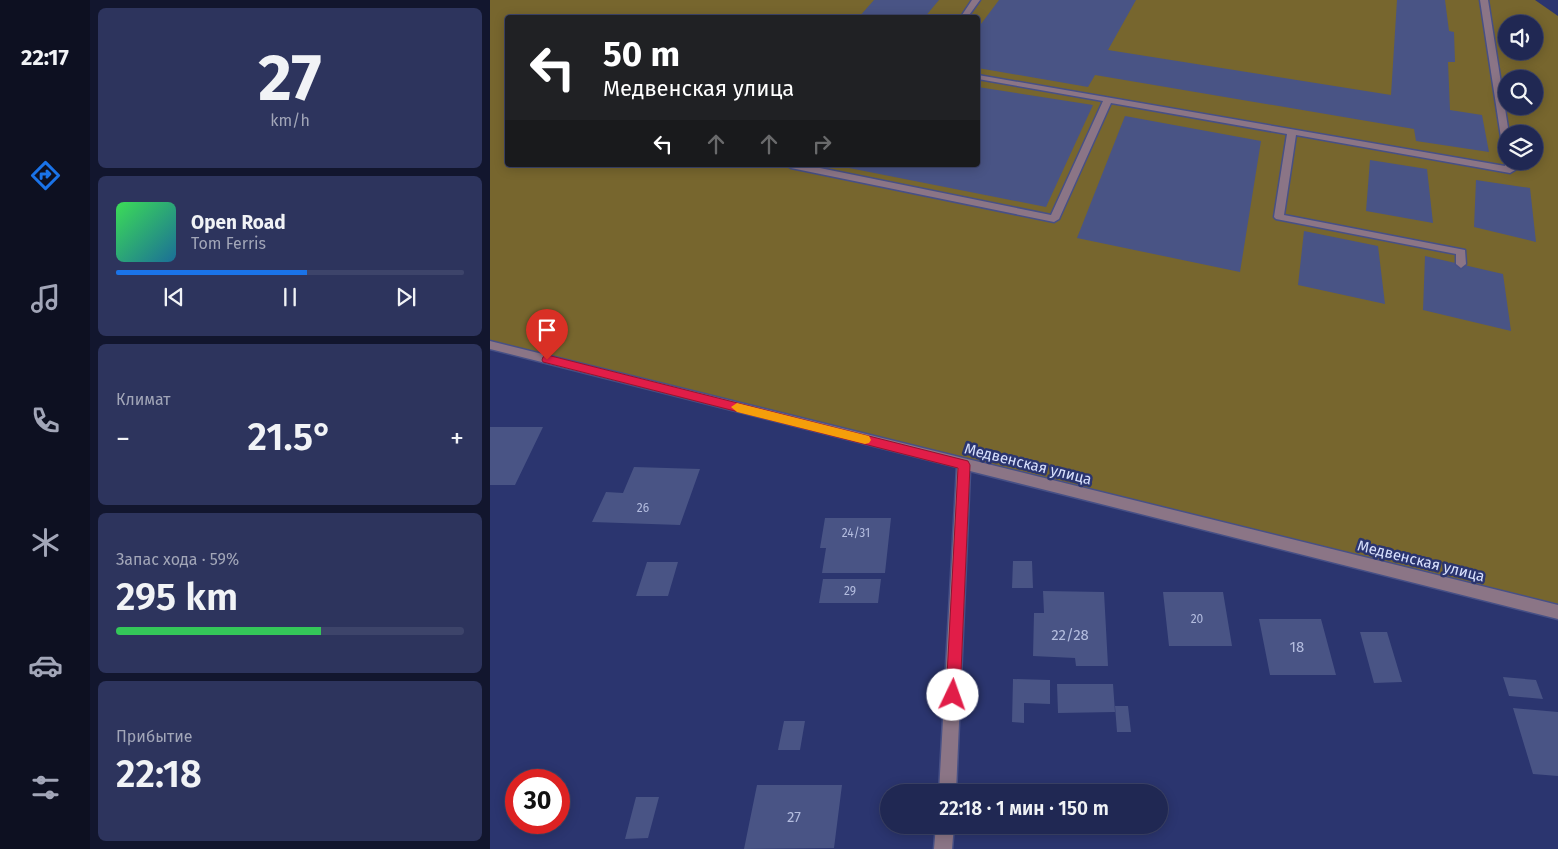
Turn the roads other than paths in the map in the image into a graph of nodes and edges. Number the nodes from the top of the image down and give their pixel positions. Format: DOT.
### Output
graph roads {
  1 [pos="976,0"];
  2 [pos="1484,0"];
  3 [pos="965,15"];
  4 [pos="980,77"];
  5 [pos="1108,100"];
  6 [pos="1503,125"];
  7 [pos="1292,132"];
  8 [pos="801,167"];
  9 [pos="1498,168"];
  10 [pos="1462,264"];
  11 [pos="490,345"];
  12 [pos="964,465"];
  13 [pos="1558,612"];
  14 [pos="948,784"];
  15 [pos="944,834"];
  16 [pos="943,849"];
  1 -- 3 [label="street"];
  2 -- 6 [label="street"];
  4 -- 5 [label="street"];
  5 -- 7 [label="street"];
  5 -- 8 [label="street"];
  7 -- 9 [label="street"];
  7 -- 10 [label="street"];
  11 -- 12 [label="street, Медвенская улица"];
  12 -- 13 [label="street, Медвенская улица"];
  12 -- 14 [label="street"];
  15 -- 16 [label="street"];
}
